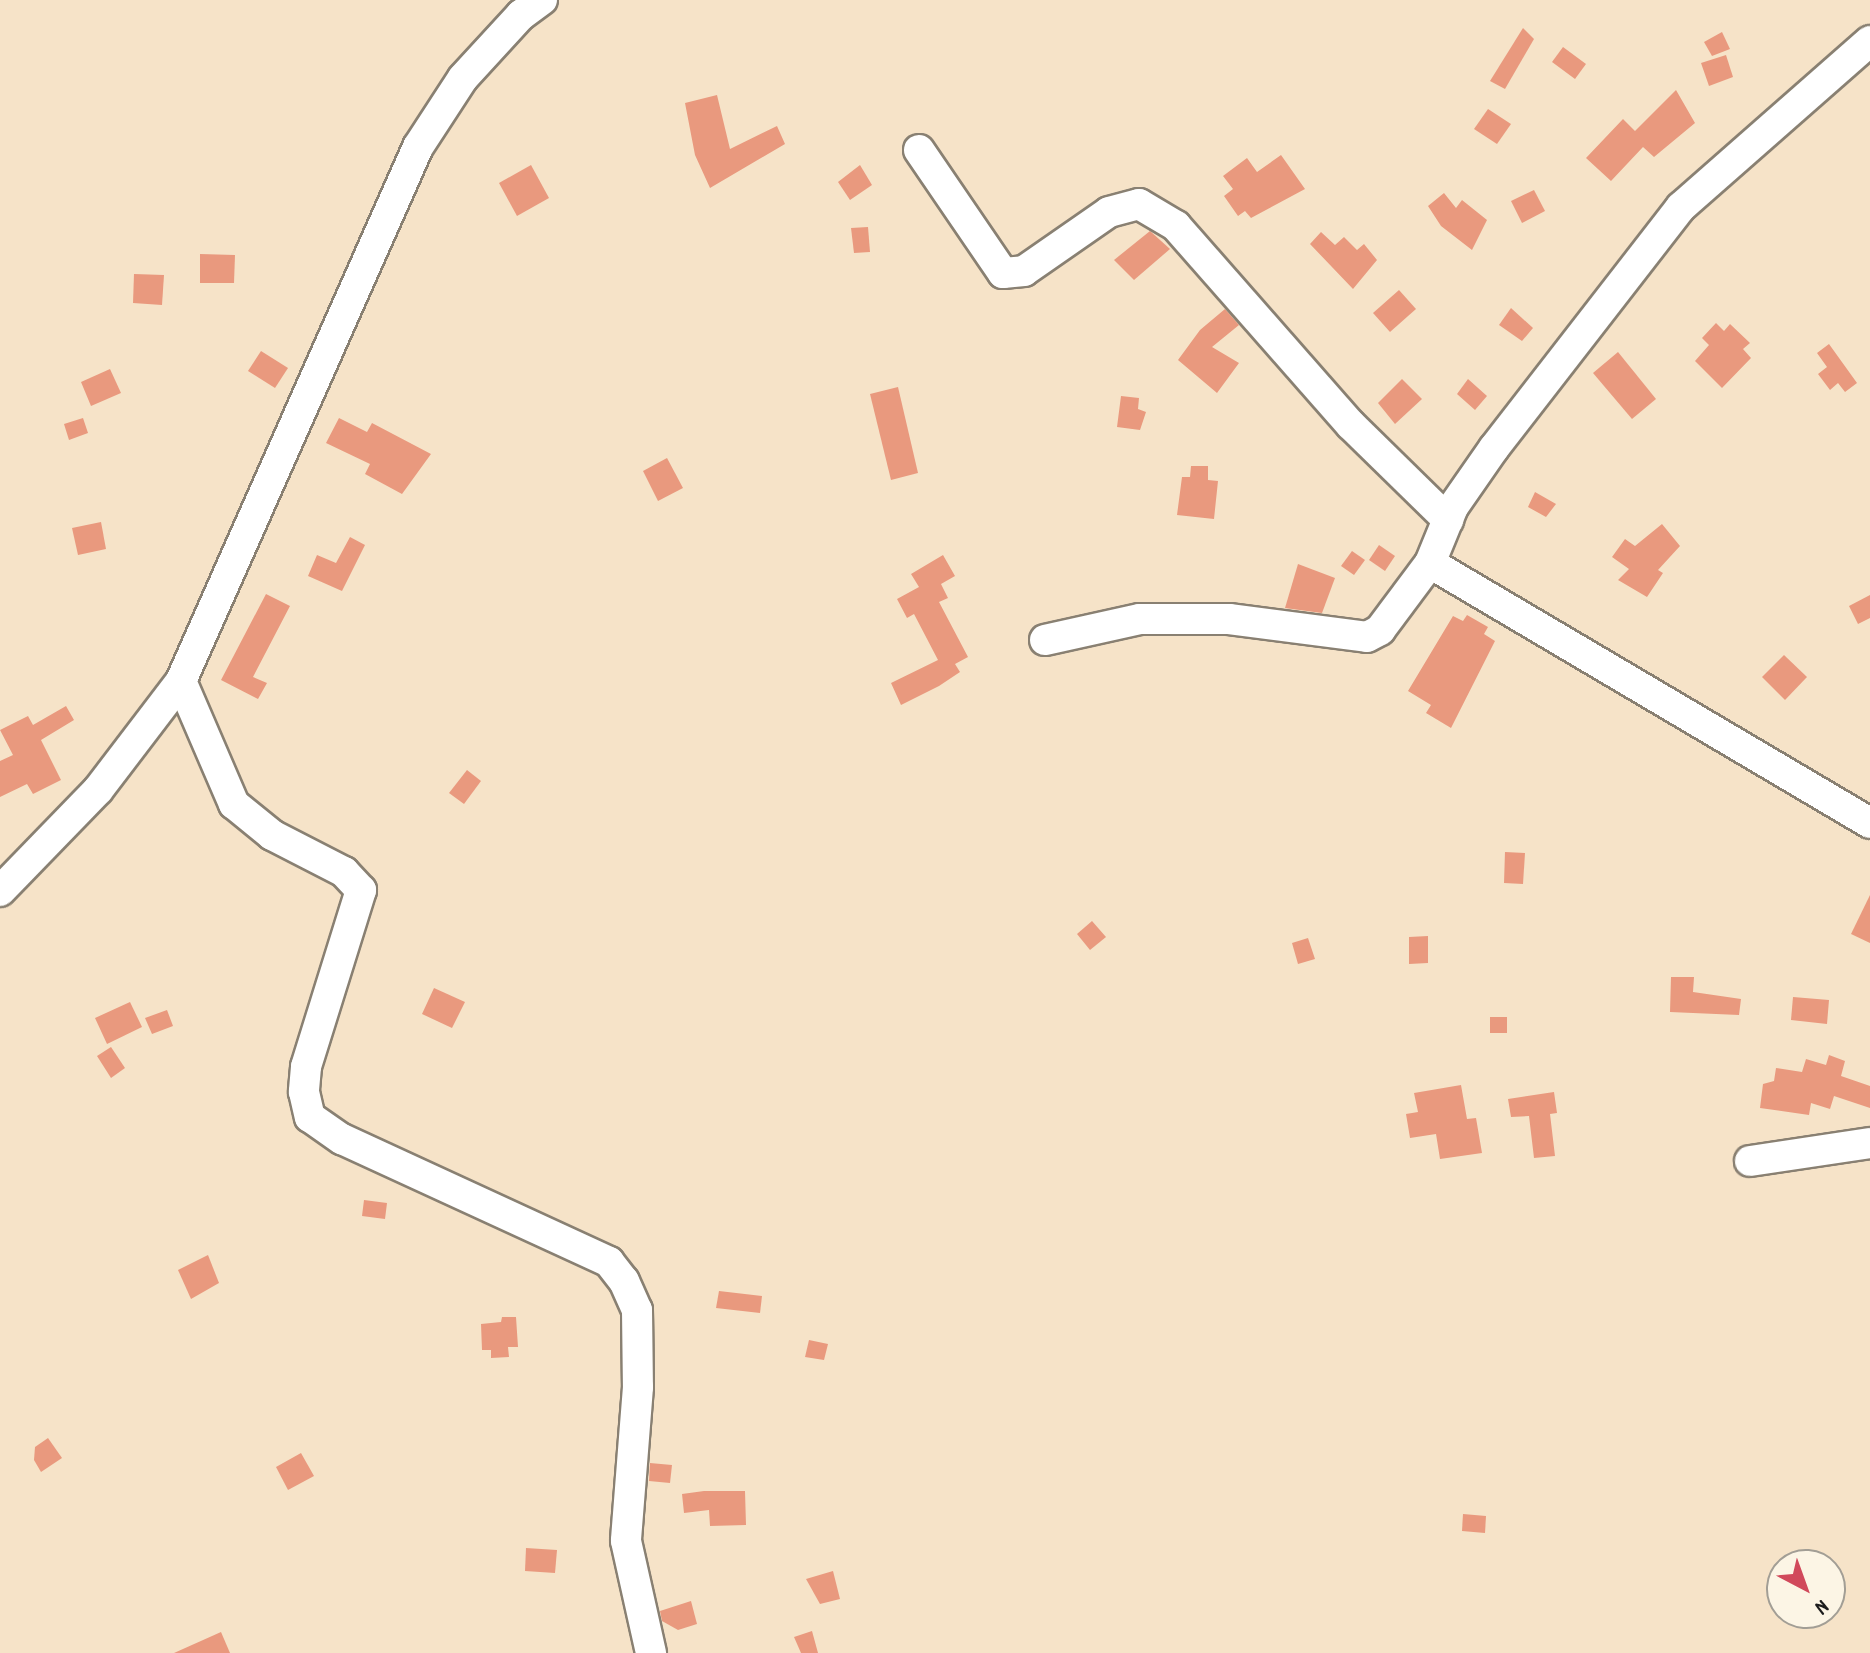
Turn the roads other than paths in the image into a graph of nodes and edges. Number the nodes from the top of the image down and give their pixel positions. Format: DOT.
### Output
graph roads {
  1 [pos="542,0"];
  2 [pos="1870,41"];
  3 [pos="919,150"];
  4 [pos="1448,520"];
  5 [pos="1430,563"];
  6 [pos="1045,640"];
  7 [pos="181,681"];
  8 [pos="1870,823"];
  9 [pos="0,891"];
  10 [pos="1870,1143"];
  11 [pos="1750,1161"];
  12 [pos="651,1653"];
  1 -- 7 [label="street"];
  2 -- 4 [label="street"];
  3 -- 4 [label="street"];
  4 -- 5 [label="street"];
  5 -- 6 [label="street"];
  5 -- 8 [label="street"];
  7 -- 9 [label="street"];
  7 -- 12 [label="street"];
  10 -- 11 [label="street"];
}
